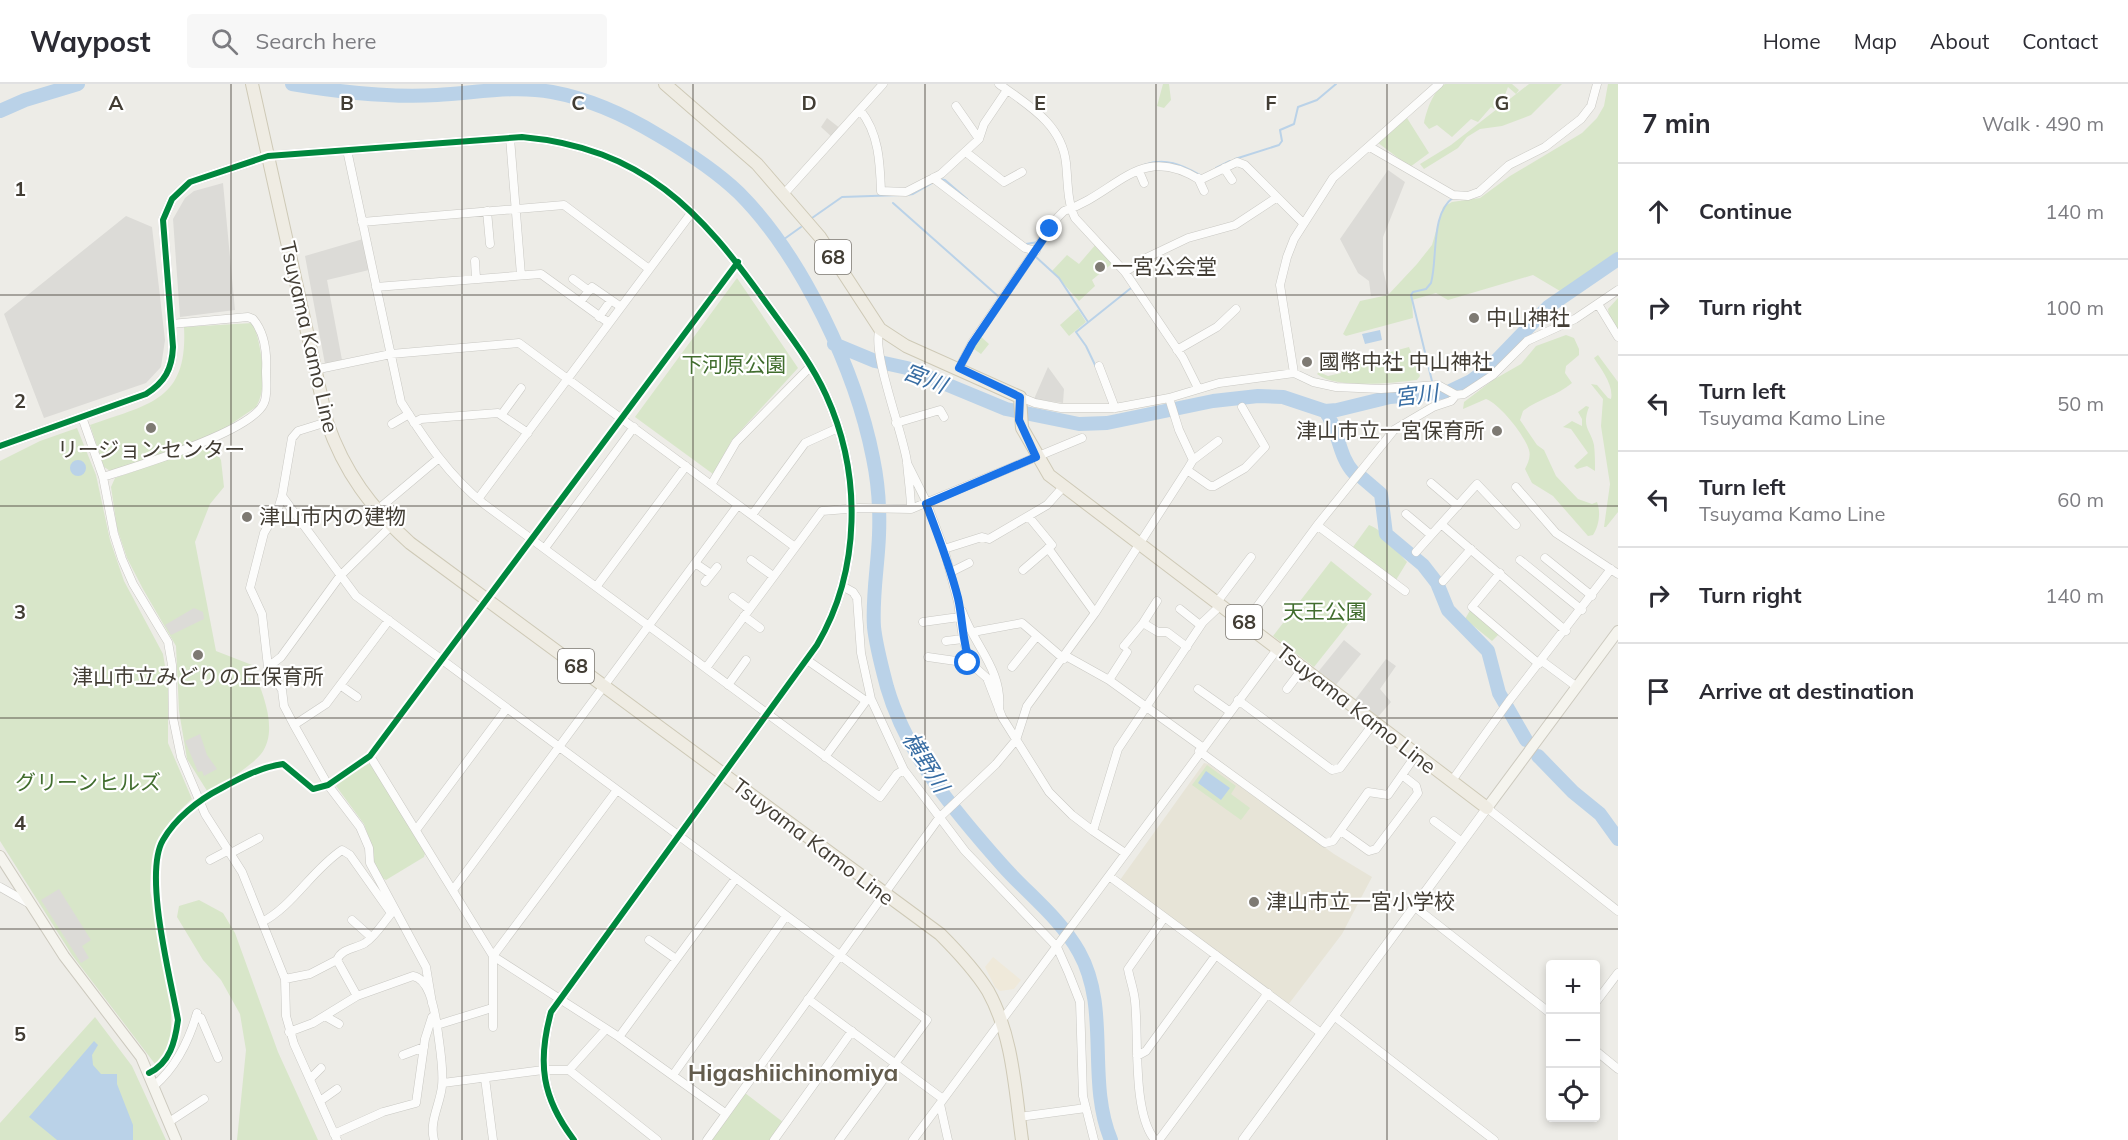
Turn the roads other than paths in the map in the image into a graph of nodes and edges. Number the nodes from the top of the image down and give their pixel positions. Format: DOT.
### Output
graph roads {
  1 [pos="252,84"];
  2 [pos="665,84"];
  3 [pos="883,84"];
  4 [pos="999,84"];
  5 [pos="1439,84"];
  6 [pos="1597,84"];
  7 [pos="1007,90"];
  8 [pos="956,106"];
  9 [pos="860,110"];
  10 [pos="510,138"];
  11 [pos="979,139"];
  12 [pos="1370,147"];
  13 [pos="347,150"];
  14 [pos="966,153"];
  15 [pos="268,156"];
  16 [pos="1224,168"];
  17 [pos="1139,171"];
  18 [pos="1022,172"];
  19 [pos="1198,178"];
  20 [pos="935,180"];
  21 [pos="1232,180"];
  22 [pos="1143,183"];
  23 [pos="1204,191"];
  24 [pos="783,195"];
  25 [pos="1276,198"];
  26 [pos="1071,206"];
  27 [pos="515,208"];
  28 [pos="487,211"];
  29 [pos="692,212"];
  30 [pos="362,222"];
  31 [pos="1302,223"];
  32 [pos="490,243"];
  33 [pos="1036,251"];
  34 [pos="475,261"];
  35 [pos="738,262"];
  36 [pos="649,269"];
  37 [pos="1125,272"];
  38 [pos="521,275"];
  39 [pos="476,279"];
  40 [pos="573,279"];
  41 [pos="376,287"];
  42 [pos="1618,290"];
  43 [pos="589,291"];
  44 [pos="611,300"];
  45 [pos="580,302"];
  46 [pos="1598,304"];
  47 [pos="621,307"];
  48 [pos="1236,309"];
  49 [pos="599,317"];
  50 [pos="609,323"];
  51 [pos="171,324"];
  52 [pos="879,335"];
  53 [pos="1618,337"];
  54 [pos="1177,350"];
  55 [pos="391,354"];
  56 [pos="810,366"];
  57 [pos="1099,366"];
  58 [pos="959,368"];
  59 [pos="314,370"];
  60 [pos="1294,373"];
  61 [pos="568,378"];
  62 [pos="521,388"];
  63 [pos="1198,388"];
  64 [pos="1454,395"];
  65 [pos="1169,398"];
  66 [pos="1019,401"];
  67 [pos="1242,407"];
  68 [pos="1115,408"];
  69 [pos="409,414"];
  70 [pos="502,414"];
  71 [pos="82,417"];
  72 [pos="944,417"];
  73 [pos="622,418"];
  74 [pos="327,422"];
  75 [pos="414,423"];
  76 [pos="896,423"];
  77 [pos="392,424"];
  78 [pos="634,427"];
  79 [pos="838,428"];
  80 [pos="528,433"];
  81 [pos="1082,438"];
  82 [pos="1218,441"];
  83 [pos="0,446"];
  84 [pos="1036,457"];
  85 [pos="439,458"];
  86 [pos="1193,460"];
  87 [pos="907,463"];
  88 [pos="686,466"];
  89 [pos="1187,470"];
  90 [pos="103,477"];
  91 [pos="1431,483"];
  92 [pos="711,485"];
  93 [pos="1065,486"];
  94 [pos="1516,487"];
  95 [pos="282,496"];
  96 [pos="478,499"];
  97 [pos="926,504"];
  98 [pos="738,505"];
  99 [pos="1458,506"];
  100 [pos="855,508"];
  101 [pos="908,508"];
  102 [pos="376,511"];
  103 [pos="1406,514"];
  104 [pos="752,515"];
  105 [pos="1029,517"];
  106 [pos="1441,524"];
  107 [pos="1516,525"];
  108 [pos="391,526"];
  109 [pos="1318,526"];
  110 [pos="1431,535"];
  111 [pos="532,539"];
  112 [pos="1139,543"];
  113 [pos="795,547"];
  114 [pos="545,548"];
  115 [pos="1048,548"];
  116 [pos="944,549"];
  117 [pos="1471,549"];
  118 [pos="1416,552"];
  119 [pos="1251,557"];
  120 [pos="1545,558"];
  121 [pos="751,560"];
  122 [pos="1520,560"];
  123 [pos="969,562"];
  124 [pos="695,563"];
  125 [pos="717,567"];
  126 [pos="1023,570"];
  127 [pos="951,572"];
  128 [pos="1615,572"];
  129 [pos="1500,573"];
  130 [pos="711,574"];
  131 [pos="340,576"];
  132 [pos="773,576"];
  133 [pos="1443,581"];
  134 [pos="705,582"];
  135 [pos="843,586"];
  136 [pos="596,587"];
  137 [pos="1405,591"];
  138 [pos="1592,596"];
  139 [pos="733,597"];
  140 [pos="487,600"];
  141 [pos="1157,601"];
  142 [pos="958,602"];
  143 [pos="1219,603"];
  144 [pos="1180,609"];
  145 [pos="1582,610"];
  146 [pos="746,613"];
  147 [pos="1095,613"];
  148 [pos="959,617"];
  149 [pos="389,620"];
  150 [pos="923,622"];
  151 [pos="1143,622"];
  152 [pos="1245,623"];
  153 [pos="648,626"];
  154 [pos="1200,626"];
  155 [pos="760,628"];
  156 [pos="1566,630"];
  157 [pos="1618,631"];
  158 [pos="973,632"];
  159 [pos="1036,637"];
  160 [pos="963,639"];
  161 [pos="946,641"];
  162 [pos="1187,647"];
  163 [pos="1278,648"];
  164 [pos="928,657"];
  165 [pos="1065,657"];
  166 [pos="444,660"];
  167 [pos="746,660"];
  168 [pos="807,660"];
  169 [pos="990,661"];
  170 [pos="1540,662"];
  171 [pos="970,663"];
  172 [pos="268,667"];
  173 [pos="1012,667"];
  174 [pos="706,668"];
  175 [pos="978,668"];
  176 [pos="1303,668"];
  177 [pos="1109,680"];
  178 [pos="728,685"];
  179 [pos="340,686"];
  180 [pos="603,686"];
  181 [pos="1577,687"];
  182 [pos="1198,689"];
  183 [pos="1287,689"];
  184 [pos="357,697"];
  185 [pos="869,700"];
  186 [pos="1238,700"];
  187 [pos="1147,707"];
  188 [pos="507,708"];
  189 [pos="999,711"];
  190 [pos="1229,711"];
  191 [pos="767,714"];
  192 [pos="1374,723"];
  193 [pos="294,725"];
  194 [pos="1016,740"];
  195 [pos="560,746"];
  196 [pos="1201,749"];
  197 [pos="1416,755"];
  198 [pos="370,756"];
  199 [pos="825,757"];
  200 [pos="903,770"];
  201 [pos="722,774"];
  202 [pos="1402,775"];
  203 [pos="1451,782"];
  204 [pos="328,785"];
  205 [pos="617,790"];
  206 [pos="199,800"];
  207 [pos="1487,808"];
  208 [pos="941,815"];
  209 [pos="1434,821"];
  210 [pos="416,830"];
  211 [pos="1093,831"];
  212 [pos="1341,831"];
  213 [pos="679,834"];
  214 [pos="259,838"];
  215 [pos="1462,842"];
  216 [pos="230,851"];
  217 [pos="1125,853"];
  218 [pos="0,856"];
  219 [pos="210,860"];
  220 [pos="1109,876"];
  221 [pos="736,878"];
  222 [pos="0,887"];
  223 [pos="453,890"];
  224 [pos="883,894"];
  225 [pos="30,904"];
  226 [pos="1415,907"];
  227 [pos="393,911"];
  228 [pos="1618,911"];
  229 [pos="786,916"];
  230 [pos="1164,918"];
  231 [pos="352,920"];
  232 [pos="262,922"];
  233 [pos="371,937"];
  234 [pos="649,940"];
  235 [pos="1057,947"];
  236 [pos="840,954"];
  237 [pos="1216,955"];
  238 [pos="493,956"];
  239 [pos="676,959"];
  240 [pos="337,960"];
  241 [pos="1618,973"];
  242 [pos="285,979"];
  243 [pos="1268,993"];
  244 [pos="357,996"];
  245 [pos="1600,997"];
  246 [pos="558,999"];
  247 [pos="808,999"];
  248 [pos="432,1003"];
  249 [pos="492,1008"];
  250 [pos="1546,1009"];
  251 [pos="435,1015"];
  252 [pos="325,1016"];
  253 [pos="1334,1016"];
  254 [pos="339,1024"];
  255 [pos="1001,1024"];
  256 [pos="437,1025"];
  257 [pos="494,1028"];
  258 [pos="606,1029"];
  259 [pos="852,1031"];
  260 [pos="289,1032"];
  261 [pos="1321,1033"];
  262 [pos="619,1037"];
  263 [pos="424,1047"];
  264 [pos="1600,1054"];
  265 [pos="402,1055"];
  266 [pos="1137,1056"];
  267 [pos="218,1058"];
  268 [pos="896,1064"];
  269 [pos="321,1068"];
  270 [pos="1618,1069"];
  271 [pos="543,1070"];
  272 [pos="569,1070"];
  273 [pos="149,1073"];
  274 [pos="673,1075"];
  275 [pos="310,1078"];
  276 [pos="485,1078"];
  277 [pos="443,1083"];
  278 [pos="154,1086"];
  279 [pos="337,1089"];
  280 [pos="204,1099"];
  281 [pos="320,1101"];
  282 [pos="941,1101"];
  283 [pos="1086,1108"];
  284 [pos="725,1113"];
  285 [pos="1019,1117"];
  286 [pos="169,1122"];
  287 [pos="336,1137"];
  288 [pos="176,1140"];
  289 [pos="434,1140"];
  290 [pos="493,1140"];
  291 [pos="574,1140"];
  292 [pos="657,1140"];
  293 [pos="707,1140"];
  294 [pos="774,1140"];
  295 [pos="839,1140"];
  296 [pos="913,1140"];
  297 [pos="948,1140"];
  298 [pos="1022,1140"];
  299 [pos="1094,1140"];
  300 [pos="1157,1140"];
  301 [pos="1243,1140"];
  302 [pos="1494,1140"];
  1 -- 15 [label="main road, Tsuyama Kamo Line / 68"];
  2 -- 24 [label="main road, 68"];
  3 -- 9 [label="street"];
  4 -- 7 [label="street"];
  5 -- 12 [label="street"];
  6 -- 12 [label="street"];
  7 -- 11 [label="street"];
  7 -- 26 [label="street"];
  8 -- 11 [label="street"];
  9 -- 20 [label="street"];
  9 -- 24 [label="street"];
  10 -- 13 [label="street"];
  10 -- 27 [label="street"];
  10 -- 29 [label="street"];
  11 -- 14 [label="street"];
  12 -- 31 [label="street"];
  13 -- 15 [label="street"];
  13 -- 30 [label="street"];
  14 -- 18 [label="street"];
  14 -- 20 [label="street"];
  15 -- 51 [label="street"];
  15 -- 59 [label="main road, Tsuyama Kamo Line / 68"];
  16 -- 19 [label="street"];
  16 -- 21 [label="street"];
  16 -- 25 [label="street"];
  17 -- 19 [label="street"];
  17 -- 22 [label="street"];
  17 -- 26 [label="street"];
  19 -- 23 [label="street"];
  20 -- 33 [label="street"];
  24 -- 52 [label="main road, 68"];
  25 -- 31 [label="street"];
  25 -- 37 [label="street"];
  26 -- 33 [label="street"];
  26 -- 37 [label="street"];
  27 -- 28 [label="street"];
  27 -- 36 [label="street"];
  27 -- 38 [label="street"];
  28 -- 30 [label="street"];
  28 -- 32 [label="street"];
  29 -- 35 [label="street"];
  29 -- 36 [label="street"];
  30 -- 41 [label="street"];
  31 -- 60 [label="street"];
  33 -- 58 [label="street"];
  34 -- 39 [label="street"];
  35 -- 56 [label="street"];
  35 -- 73 [label="street"];
  36 -- 47 [label="street"];
  37 -- 54 [label="street"];
  38 -- 39 [label="street"];
  38 -- 45 [label="street"];
  39 -- 41 [label="street"];
  40 -- 43 [label="street"];
  41 -- 55 [label="street"];
  42 -- 46 [label="street"];
  43 -- 44 [label="street"];
  43 -- 45 [label="street"];
  44 -- 47 [label="street"];
  44 -- 49 [label="street"];
  45 -- 49 [label="street"];
  46 -- 53 [label="street"];
  46 -- 64 [label="street"];
  47 -- 50 [label="street"];
  48 -- 54 [label="street"];
  49 -- 50 [label="street"];
  50 -- 61 [label="street"];
  51 -- 71 [label="street"];
  51 -- 90 [label="street"];
  52 -- 58 [label="main road, 68"];
  52 -- 76 [label="street"];
  54 -- 63 [label="street"];
  55 -- 59 [label="street"];
  55 -- 61 [label="street"];
  55 -- 69 [label="street"];
  56 -- 79 [label="street"];
  56 -- 92 [label="street"];
  57 -- 68 [label="street"];
  58 -- 66 [label="main road, 68"];
  59 -- 74 [label="main road, Tsuyama Kamo Line / 68"];
  60 -- 63 [label="street"];
  60 -- 64 [label="street"];
  61 -- 73 [label="street"];
  61 -- 80 [label="street"];
  62 -- 70 [label="street"];
  63 -- 65 [label="street"];
  64 -- 109 [label="street"];
  65 -- 68 [label="street"];
  65 -- 86 [label="street"];
  66 -- 68 [label="street"];
  66 -- 84 [label="main road, Tsuyama Kamo Line / 68"];
  67 -- 89 [label="street"];
  69 -- 75 [label="street"];
  69 -- 77 [label="street"];
  70 -- 75 [label="street"];
  70 -- 80 [label="street"];
  71 -- 83 [label="street"];
  71 -- 90 [label="street"];
  72 -- 76 [label="street"];
  73 -- 78 [label="street"];
  73 -- 111 [label="street"];
  74 -- 95 [label="street"];
  74 -- 102 [label="main road, Tsuyama Kamo Line / 68"];
  75 -- 85 [label="street"];
  76 -- 87 [label="street"];
  78 -- 88 [label="street"];
  78 -- 114 [label="street"];
  79 -- 100 [label="street"];
  79 -- 104 [label="street"];
  80 -- 96 [label="street"];
  81 -- 84 [label="street"];
  82 -- 86 [label="street"];
  84 -- 93 [label="main road, Tsuyama Kamo Line / 68"];
  84 -- 97 [label="street"];
  85 -- 96 [label="street"];
  85 -- 102 [label="street"];
  86 -- 89 [label="street"];
  87 -- 97 [label="street"];
  87 -- 101 [label="street"];
  88 -- 92 [label="street"];
  88 -- 136 [label="street"];
  89 -- 112 [label="street"];
  90 -- 206 [label="street"];
  91 -- 99 [label="street"];
  92 -- 98 [label="street"];
  93 -- 105 [label="street"];
  93 -- 112 [label="main road, Tsuyama Kamo Line / 68"];
  94 -- 128 [label="street"];
  95 -- 131 [label="street"];
  95 -- 172 [label="street"];
  96 -- 111 [label="street"];
  97 -- 101 [label="street"];
  97 -- 116 [label="street"];
  98 -- 104 [label="street"];
  98 -- 124 [label="street"];
  99 -- 106 [label="street"];
  99 -- 107 [label="street"];
  100 -- 101 [label="street"];
  100 -- 113 [label="street"];
  100 -- 135 [label="street"];
  102 -- 108 [label="main road, Tsuyama Kamo Line / 68"];
  103 -- 110 [label="street"];
  104 -- 113 [label="street"];
  105 -- 115 [label="street"];
  105 -- 116 [label="street"];
  106 -- 110 [label="street"];
  106 -- 117 [label="street"];
  108 -- 131 [label="street"];
  108 -- 140 [label="main road, Tsuyama Kamo Line / 68"];
  109 -- 137 [label="street"];
  109 -- 152 [label="street"];
  110 -- 118 [label="street"];
  111 -- 114 [label="street"];
  111 -- 140 [label="street"];
  112 -- 143 [label="main road, Tsuyama Kamo Line / 68"];
  112 -- 147 [label="street"];
  113 -- 132 [label="street"];
  114 -- 136 [label="street"];
  115 -- 126 [label="street"];
  115 -- 147 [label="street"];
  116 -- 127 [label="street"];
  117 -- 129 [label="street"];
  117 -- 133 [label="street"];
  119 -- 143 [label="street"];
  120 -- 138 [label="street"];
  121 -- 132 [label="street"];
  122 -- 145 [label="street"];
  123 -- 127 [label="street"];
  124 -- 130 [label="street"];
  124 -- 153 [label="street"];
  125 -- 130 [label="street"];
  127 -- 142 [label="street"];
  128 -- 138 [label="street"];
  129 -- 156 [label="street"];
  129 -- 170 [label="street"];
  130 -- 134 [label="street"];
  131 -- 149 [label="street"];
  131 -- 172 [label="street"];
  132 -- 146 [label="street"];
  135 -- 168 [label="street"];
  135 -- 185 [label="street"];
  136 -- 153 [label="street"];
  138 -- 145 [label="street"];
  139 -- 146 [label="street"];
  140 -- 166 [label="street"];
  140 -- 180 [label="main road, Tsuyama Kamo Line / 68"];
  141 -- 151 [label="street"];
  142 -- 148 [label="street"];
  142 -- 158 [label="street"];
  143 -- 152 [label="main road, Tsuyama Kamo Line / 68"];
  143 -- 154 [label="street"];
  144 -- 154 [label="street"];
  145 -- 156 [label="street"];
  146 -- 155 [label="street"];
  146 -- 174 [label="street"];
  147 -- 165 [label="street"];
  148 -- 150 [label="street"];
  148 -- 160 [label="street"];
  149 -- 166 [label="street"];
  149 -- 179 [label="street"];
  151 -- 162 [label="street"];
  151 -- 177 [label="street"];
  152 -- 163 [label="main road, Tsuyama Kamo Line / 68"];
  153 -- 174 [label="street"];
  153 -- 180 [label="street"];
  154 -- 162 [label="street"];
  156 -- 170 [label="street"];
  157 -- 181 [label="main road"];
  158 -- 159 [label="street"];
  158 -- 169 [label="street"];
  159 -- 165 [label="street"];
  159 -- 173 [label="street"];
  160 -- 161 [label="street"];
  160 -- 171 [label="street"];
  162 -- 187 [label="street"];
  163 -- 176 [label="main road, Tsuyama Kamo Line / 68"];
  163 -- 186 [label="street"];
  164 -- 171 [label="street"];
  165 -- 177 [label="street"];
  165 -- 194 [label="street"];
  166 -- 188 [label="street"];
  166 -- 198 [label="street"];
  167 -- 178 [label="street"];
  168 -- 185 [label="street"];
  168 -- 191 [label="street"];
  169 -- 175 [label="street"];
  169 -- 189 [label="street"];
  170 -- 181 [label="street"];
  170 -- 203 [label="street"];
  171 -- 175 [label="street"];
  172 -- 193 [label="street"];
  174 -- 178 [label="street"];
  175 -- 189 [label="street"];
  176 -- 183 [label="street"];
  176 -- 192 [label="main road, Tsuyama Kamo Line / 68"];
  177 -- 187 [label="street"];
  178 -- 191 [label="street"];
  179 -- 184 [label="street"];
  179 -- 193 [label="street"];
  180 -- 195 [label="street"];
  180 -- 201 [label="main road, Tsuyama Kamo Line / 68"];
  181 -- 207 [label="main road"];
  182 -- 190 [label="street"];
  185 -- 199 [label="street"];
  185 -- 200 [label="street"];
  186 -- 190 [label="street"];
  186 -- 192 [label="street"];
  187 -- 196 [label="street"];
  187 -- 211 [label="street"];
  188 -- 195 [label="street"];
  188 -- 210 [label="street"];
  189 -- 194 [label="street"];
  190 -- 196 [label="street"];
  191 -- 199 [label="street"];
  191 -- 201 [label="street"];
  192 -- 197 [label="main road, Tsuyama Kamo Line / 68"];
  193 -- 204 [label="street"];
  194 -- 208 [label="street"];
  194 -- 211 [label="street"];
  195 -- 205 [label="street"];
  195 -- 223 [label="street"];
  196 -- 212 [label="street"];
  196 -- 217 [label="street"];
  197 -- 202 [label="street"];
  197 -- 203 [label="main road, Tsuyama Kamo Line / 68"];
  198 -- 204 [label="street"];
  198 -- 210 [label="street"];
  199 -- 200 [label="street"];
  200 -- 208 [label="street"];
  201 -- 213 [label="street"];
  201 -- 224 [label="main road, Tsuyama Kamo Line / 68"];
  202 -- 212 [label="street"];
  202 -- 212 [label="street"];
  203 -- 207 [label="main road, Tsuyama Kamo Line / 68"];
  204 -- 206 [label="street"];
  204 -- 227 [label="street"];
  205 -- 213 [label="street"];
  205 -- 238 [label="street"];
  206 -- 216 [label="street"];
  206 -- 273 [label="street"];
  207 -- 215 [label="street"];
  207 -- 228 [label="street"];
  208 -- 224 [label="street"];
  208 -- 235 [label="street"];
  209 -- 215 [label="street"];
  210 -- 223 [label="street"];
  211 -- 217 [label="street"];
  213 -- 221 [label="street"];
  213 -- 246 [label="street"];
  214 -- 216 [label="street"];
  215 -- 226 [label="street"];
  216 -- 219 [label="street"];
  216 -- 232 [label="street"];
  217 -- 220 [label="street"];
  218 -- 225 [label="main road"];
  220 -- 230 [label="street"];
  220 -- 235 [label="street"];
  221 -- 229 [label="street"];
  221 -- 239 [label="street"];
  222 -- 225 [label="street"];
  223 -- 238 [label="street"];
  224 -- 236 [label="street"];
  224 -- 255 [label="main road, Tsuyama Kamo Line / 68"];
  225 -- 273 [label="main road"];
  226 -- 250 [label="street"];
  226 -- 253 [label="street"];
  227 -- 232 [label="street"];
  227 -- 233 [label="street"];
  227 -- 248 [label="street"];
  229 -- 236 [label="street"];
  229 -- 274 [label="street"];
  230 -- 237 [label="street"];
  230 -- 266 [label="street"];
  231 -- 233 [label="street"];
  232 -- 242 [label="street"];
  233 -- 240 [label="street"];
  234 -- 239 [label="street"];
  235 -- 255 [label="street"];
  235 -- 283 [label="street"];
  236 -- 247 [label="street"];
  236 -- 268 [label="street"];
  237 -- 243 [label="street"];
  237 -- 266 [label="street"];
  238 -- 246 [label="street"];
  238 -- 249 [label="street"];
  239 -- 262 [label="street"];
  240 -- 242 [label="street"];
  240 -- 244 [label="street"];
  241 -- 245 [label="street"];
  242 -- 260 [label="street"];
  243 -- 261 [label="street"];
  243 -- 300 [label="street"];
  244 -- 248 [label="street"];
  244 -- 252 [label="street"];
  246 -- 258 [label="street"];
  246 -- 271 [label="street"];
  247 -- 259 [label="street"];
  247 -- 284 [label="street"];
  248 -- 251 [label="street"];
  249 -- 256 [label="street"];
  249 -- 257 [label="street"];
  251 -- 256 [label="street"];
  251 -- 263 [label="street"];
  252 -- 254 [label="street"];
  252 -- 260 [label="street"];
  253 -- 261 [label="street"];
  253 -- 302 [label="street"];
  255 -- 282 [label="street"];
  255 -- 285 [label="main road, Tsuyama Kamo Line / 68"];
  256 -- 277 [label="street"];
  258 -- 262 [label="street"];
  258 -- 272 [label="street"];
  259 -- 268 [label="street"];
  259 -- 294 [label="street"];
  260 -- 275 [label="street"];
  261 -- 301 [label="street"];
  262 -- 274 [label="street"];
  263 -- 265 [label="street"];
  263 -- 287 [label="street"];
  264 -- 270 [label="street"];
  266 -- 300 [label="street"];
  267 -- 278 [label="street"];
  268 -- 282 [label="street"];
  268 -- 295 [label="street"];
  269 -- 275 [label="street"];
  271 -- 272 [label="street"];
  271 -- 276 [label="street"];
  271 -- 291 [label="street"];
  272 -- 292 [label="street"];
  273 -- 278 [label="main road"];
  274 -- 284 [label="street"];
  275 -- 281 [label="street"];
  276 -- 277 [label="street"];
  276 -- 290 [label="street"];
  277 -- 289 [label="street"];
  278 -- 286 [label="main road"];
  279 -- 281 [label="street"];
  280 -- 286 [label="street"];
  281 -- 287 [label="street"];
  282 -- 296 [label="street"];
  282 -- 297 [label="street"];
  283 -- 285 [label="street"];
  283 -- 299 [label="street"];
  284 -- 293 [label="street"];
  285 -- 298 [label="main road, Tsuyama Kamo Line / 68"];
  286 -- 288 [label="main road"];
}
